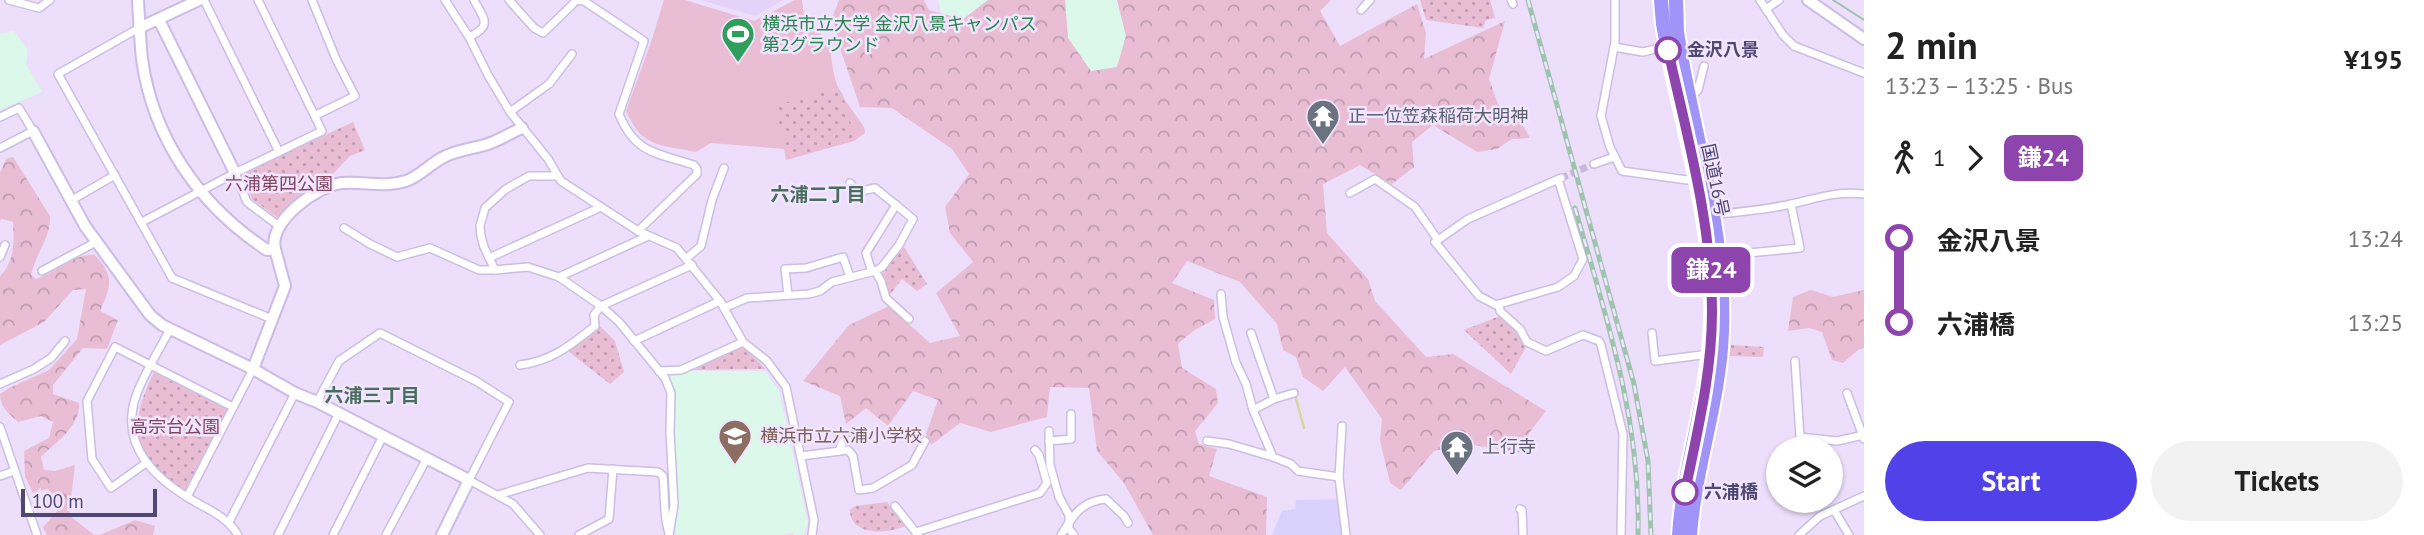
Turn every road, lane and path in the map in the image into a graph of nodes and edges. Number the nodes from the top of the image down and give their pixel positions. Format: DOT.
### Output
graph roads {
  1 [pos="9,0"];
  2 [pos="50,0"];
  3 [pos="138,0"];
  4 [pos="199,0"];
  5 [pos="204,0"];
  6 [pos="258,0"];
  7 [pos="312,0"];
  8 [pos="445,0"];
  9 [pos="474,0"];
  10 [pos="509,0"];
  11 [pos="1370,0"];
  12 [pos="1615,0"];
  13 [pos="1661,0"];
  14 [pos="1676,0"];
  15 [pos="1760,0"];
  16 [pos="1779,0"];
  17 [pos="1808,0"];
  18 [pos="575,1"];
  19 [pos="1766,9"];
  20 [pos="1361,10"];
  21 [pos="159,20"];
  22 [pos="139,28"];
  23 [pos="469,37"];
  24 [pos="1864,39"];
  25 [pos="1667,46"];
  26 [pos="1614,47"];
  27 [pos="572,54"];
  28 [pos="1704,66"];
  29 [pos="1864,73"];
  30 [pos="1689,99"];
  31 [pos="510,112"];
  32 [pos="316,116"];
  33 [pos="0,117"];
  34 [pos="522,128"];
  35 [pos="33,131"];
  36 [pos="0,148"];
  37 [pos="279,152"];
  38 [pos="1614,157"];
  39 [pos="1594,164"];
  40 [pos="724,168"];
  41 [pos="235,173"];
  42 [pos="115,175"];
  43 [pos="557,176"];
  44 [pos="1700,178"];
  45 [pos="850,183"];
  46 [pos="199,191"];
  47 [pos="1350,193"];
  48 [pos="1864,194"];
  49 [pos="72,200"];
  50 [pos="1791,204"];
  51 [pos="896,205"];
  52 [pos="601,207"];
  53 [pos="1719,214"];
  54 [pos="142,222"];
  55 [pos="279,226"];
  56 [pos="344,228"];
  57 [pos="638,231"];
  58 [pos="648,236"];
  59 [pos="1438,240"];
  60 [pos="96,242"];
  61 [pos="5,245"];
  62 [pos="275,249"];
  63 [pos="1728,254"];
  64 [pos="0,257"];
  65 [pos="489,258"];
  66 [pos="690,262"];
  67 [pos="495,270"];
  68 [pos="42,271"];
  69 [pos="874,271"];
  70 [pos="559,277"];
  71 [pos="850,277"];
  72 [pos="1221,293"];
  73 [pos="788,295"];
  74 [pos="722,304"];
  75 [pos="1499,304"];
  76 [pos="601,306"];
  77 [pos="272,319"];
  78 [pos="909,319"];
  79 [pos="170,329"];
  80 [pos="1251,333"];
  81 [pos="1652,333"];
  82 [pos="65,341"];
  83 [pos="634,341"];
  84 [pos="743,342"];
  85 [pos="1710,354"];
  86 [pos="1795,361"];
  87 [pos="520,365"];
  88 [pos="151,366"];
  89 [pos="253,369"];
  90 [pos="659,370"];
  91 [pos="0,384"];
  92 [pos="295,393"];
  93 [pos="1294,393"];
  94 [pos="1847,393"];
  95 [pos="1274,399"];
  96 [pos="317,402"];
  97 [pos="233,407"];
  98 [pos="1253,410"];
  99 [pos="340,413"];
  100 [pos="1071,414"];
  101 [pos="1342,426"];
  102 [pos="0,427"];
  103 [pos="1049,431"];
  104 [pos="383,436"];
  105 [pos="1863,437"];
  106 [pos="866,439"];
  107 [pos="925,441"];
  108 [pos="1049,441"];
  109 [pos="1207,441"];
  110 [pos="839,450"];
  111 [pos="1035,450"];
  112 [pos="802,456"];
  113 [pos="1273,457"];
  114 [pos="426,458"];
  115 [pos="146,463"];
  116 [pos="613,469"];
  117 [pos="14,471"];
  118 [pos="0,476"];
  119 [pos="1339,477"];
  120 [pos="469,480"];
  121 [pos="498,495"];
  122 [pos="1864,496"];
  123 [pos="187,497"];
  124 [pos="895,506"];
  125 [pos="1843,506"];
  126 [pos="1520,509"];
  127 [pos="1827,513"];
  128 [pos="1836,513"];
  129 [pos="229,522"];
  130 [pos="1068,522"];
  131 [pos="1128,523"];
  132 [pos="592,532"];
  133 [pos="917,533"];
  134 [pos="37,535"];
  135 [pos="238,535"];
  136 [pos="278,535"];
  137 [pos="333,535"];
  138 [pos="386,535"];
  139 [pos="442,535"];
  140 [pos="540,535"];
  141 [pos="579,535"];
  142 [pos="669,535"];
  143 [pos="812,535"];
  144 [pos="1061,535"];
  145 [pos="1074,535"];
  146 [pos="1346,535"];
  147 [pos="1523,535"];
  148 [pos="1621,535"];
  149 [pos="1679,535"];
  150 [pos="1690,535"];
  151 [pos="1800,535"];
  152 [pos="1849,535"];
  1 -- 2 [label="street"];
  3 -- 22 [label="street"];
  4 -- 21 [label="street"];
  5 -- 37 [label="street"];
  6 -- 32 [label="street"];
  7 -- 32 [label="street"];
  8 -- 23 [label="street"];
  9 -- 23 [label="street"];
  10 -- 18 [label="street"];
  11 -- 20 [label="street"];
  12 -- 26 [label="street"];
  13 -- 25 [label="highway, 国道16号"];
  14 -- 30 [label="highway, 国道16号"];
  15 -- 19 [label="street"];
  16 -- 19 [label="street"];
  17 -- 24 [label="street"];
  18 -- 57 [label="street"];
  19 -- 29 [label="street"];
  21 -- 22 [label="street"];
  21 -- 41 [label="street"];
  22 -- 42 [label="street"];
  22 -- 46 [label="street"];
  23 -- 31 [label="street"];
  25 -- 26 [label="street"];
  25 -- 44 [label="highway, 国道16号"];
  26 -- 38 [label="street"];
  27 -- 31 [label="street"];
  28 -- 30 [label="street"];
  30 -- 44 [label="highway, 国道16号"];
  31 -- 34 [label="street"];
  32 -- 37 [label="street"];
  33 -- 35 [label="street"];
  34 -- 43 [label="street"];
  34 -- 55 [label="street"];
  35 -- 36 [label="street"];
  35 -- 49 [label="street"];
  37 -- 41 [label="street"];
  38 -- 39 [label="street"];
  38 -- 44 [label="street"];
  40 -- 66 [label="street"];
  41 -- 46 [label="street"];
  41 -- 55 [label="street"];
  42 -- 49 [label="street"];
  42 -- 54 [label="street"];
  43 -- 52 [label="street"];
  43 -- 65 [label="street"];
  44 -- 85 [label="highway, 国道16号"];
  44 -- 150 [label="highway, 国道16号"];
  45 -- 51 [label="street"];
  46 -- 54 [label="street"];
  46 -- 62 [label="street"];
  47 -- 59 [label="street"];
  48 -- 50 [label="street"];
  49 -- 60 [label="street"];
  50 -- 53 [label="street"];
  50 -- 63 [label="street"];
  51 -- 69 [label="street"];
  51 -- 69 [label="street"];
  52 -- 57 [label="street"];
  52 -- 65 [label="street"];
  54 -- 77 [label="street"];
  55 -- 62 [label="street"];
  56 -- 67 [label="street"];
  57 -- 58 [label="street"];
  58 -- 66 [label="street"];
  58 -- 70 [label="street"];
  59 -- 75 [label="street"];
  59 -- 75 [label="street"];
  60 -- 68 [label="street"];
  60 -- 79 [label="street"];
  61 -- 64 [label="street"];
  62 -- 77 [label="street"];
  65 -- 67 [label="street"];
  66 -- 74 [label="street"];
  66 -- 76 [label="street"];
  67 -- 70 [label="street"];
  69 -- 71 [label="street"];
  69 -- 78 [label="street"];
  70 -- 76 [label="street"];
  71 -- 73 [label="street"];
  71 -- 73 [label="street"];
  72 -- 98 [label="street"];
  73 -- 74 [label="street"];
  74 -- 83 [label="street"];
  74 -- 84 [label="street"];
  75 -- 148 [label="street"];
  76 -- 83 [label="street"];
  76 -- 87 [label="street"];
  77 -- 89 [label="street"];
  79 -- 88 [label="street"];
  79 -- 89 [label="street"];
  80 -- 95 [label="street"];
  81 -- 85 [label="street"];
  82 -- 91 [label="street"];
  83 -- 90 [label="street"];
  84 -- 90 [label="street"];
  84 -- 112 [label="street"];
  85 -- 149 [label="highway, 国道16号"];
  86 -- 105 [label="street"];
  88 -- 97 [label="street"];
  88 -- 115 [label="street"];
  88 -- 115 [label="street"];
  89 -- 92 [label="street"];
  89 -- 97 [label="street"];
  90 -- 142 [label="street"];
  92 -- 96 [label="street"];
  92 -- 129 [label="street"];
  93 -- 95 [label="street"];
  94 -- 105 [label="street"];
  95 -- 98 [label="street"];
  96 -- 99 [label="street"];
  96 -- 120 [label="street"];
  97 -- 123 [label="street"];
  98 -- 113 [label="street"];
  99 -- 104 [label="street"];
  99 -- 136 [label="street"];
  100 -- 108 [label="street"];
  101 -- 119 [label="street"];
  102 -- 117 [label="street"];
  103 -- 108 [label="street"];
  104 -- 114 [label="street"];
  104 -- 137 [label="street"];
  106 -- 110 [label="street"];
  107 -- 110 [label="street"];
  108 -- 130 [label="street"];
  109 -- 113 [label="street"];
  110 -- 112 [label="street"];
  111 -- 133 [label="street"];
  112 -- 143 [label="street"];
  113 -- 119 [label="street"];
  114 -- 120 [label="street"];
  114 -- 138 [label="street"];
  115 -- 123 [label="street"];
  116 -- 121 [label="street"];
  116 -- 132 [label="street"];
  116 -- 142 [label="street"];
  117 -- 118 [label="street"];
  117 -- 134 [label="street"];
  119 -- 146 [label="street"];
  120 -- 121 [label="street"];
  120 -- 139 [label="street"];
  121 -- 140 [label="street"];
  122 -- 125 [label="street"];
  123 -- 129 [label="street"];
  124 -- 133 [label="street"];
  126 -- 147 [label="street"];
  127 -- 151 [label="street"];
  128 -- 152 [label="street"];
  129 -- 135 [label="street"];
  130 -- 131 [label="street"];
  130 -- 144 [label="street"];
  130 -- 145 [label="street"];
  132 -- 141 [label="street"];
}
